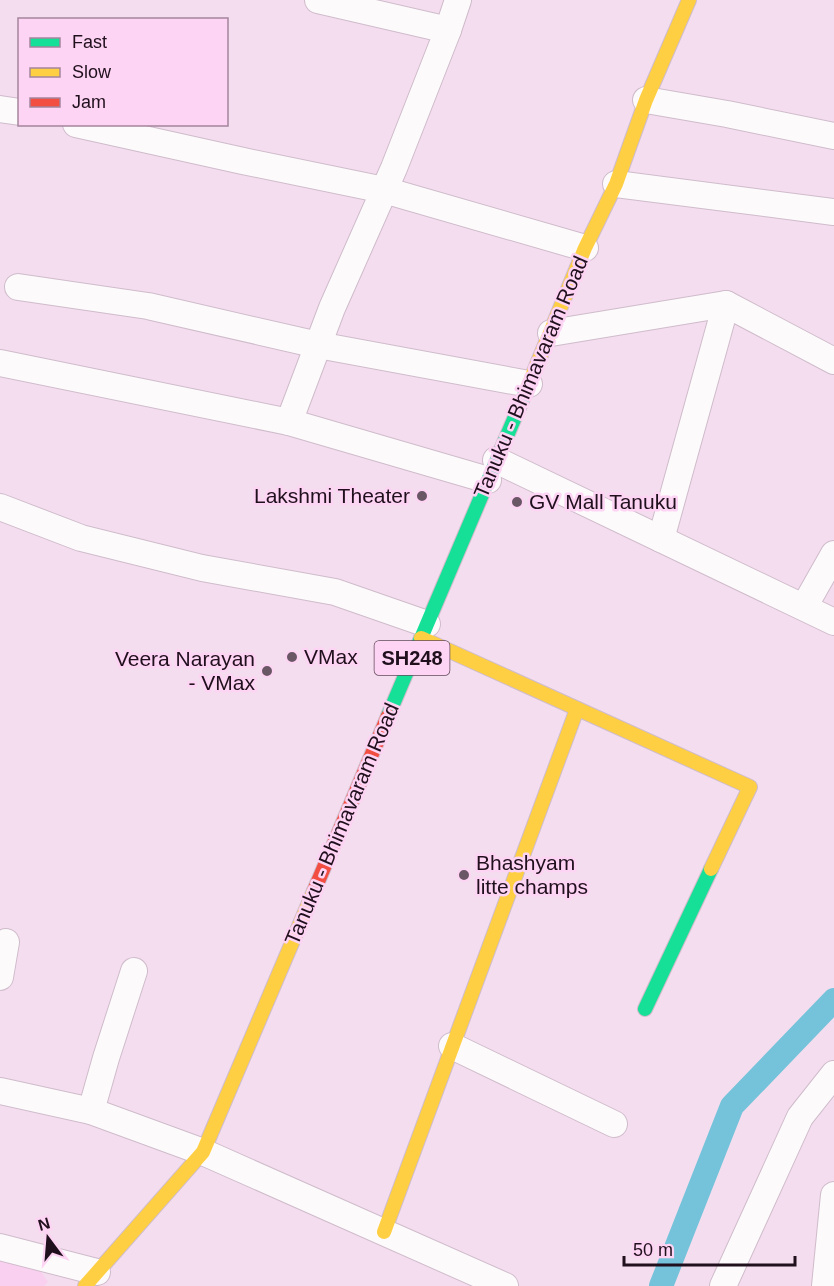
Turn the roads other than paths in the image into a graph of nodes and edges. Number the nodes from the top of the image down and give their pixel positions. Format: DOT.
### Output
graph roads {
  1 [pos="318,0"];
  2 [pos="458,0"];
  3 [pos="689,0"];
  4 [pos="448,30"];
  5 [pos="646,100"];
  6 [pos="0,109"];
  7 [pos="18,112"];
  8 [pos="85,126"];
  9 [pos="834,136"];
  10 [pos="616,184"];
  11 [pos="384,190"];
  12 [pos="834,212"];
  13 [pos="585,248"];
  14 [pos="18,287"];
  15 [pos="726,304"];
  16 [pos="550,333"];
  17 [pos="318,345"];
  18 [pos="834,362"];
  19 [pos="0,363"];
  20 [pos="529,384"];
  21 [pos="288,422"];
  22 [pos="492,470"];
  23 [pos="0,507"];
  24 [pos="661,539"];
  25 [pos="834,554"];
  26 [pos="804,607"];
  27 [pos="834,622"];
  28 [pos="424,631"];
  29 [pos="577,709"];
  30 [pos="6,942"];
  31 [pos="134,971"];
  32 [pos="0,977"];
  33 [pos="645,1009"];
  34 [pos="452,1046"];
  35 [pos="834,1074"];
  36 [pos="0,1091"];
  37 [pos="91,1111"];
  38 [pos="614,1124"];
  39 [pos="203,1152"];
  40 [pos="834,1195"];
  41 [pos="384,1232"];
  42 [pos="0,1247"];
  43 [pos="91,1279"];
  44 [pos="504,1286"];
  45 [pos="723,1286"];
  46 [pos="825,1286"];
  1 -- 4 [label="street"];
  2 -- 4 [label="street"];
  3 -- 5 [label="main road, Tanuku - Bhimavaram Road / SH248"];
  4 -- 11 [label="street"];
  5 -- 9 [label="street"];
  5 -- 10 [label="main road, Tanuku - Bhimavaram Road / SH248"];
  6 -- 7 [label="street"];
  8 -- 11 [label="street"];
  10 -- 12 [label="street"];
  10 -- 13 [label="main road, Tanuku - Bhimavaram Road / SH248"];
  11 -- 13 [label="street"];
  11 -- 17 [label="street"];
  13 -- 16 [label="main road, Tanuku - Bhimavaram Road / SH248"];
  14 -- 17 [label="street"];
  15 -- 16 [label="street"];
  15 -- 18 [label="street"];
  15 -- 24 [label="street"];
  16 -- 20 [label="main road, Tanuku - Bhimavaram Road / SH248"];
  17 -- 20 [label="street"];
  17 -- 21 [label="street"];
  19 -- 21 [label="street"];
  20 -- 22 [label="main road, Tanuku - Bhimavaram Road / SH248"];
  21 -- 22 [label="street"];
  22 -- 24 [label="street"];
  22 -- 28 [label="main road, Tanuku - Bhimavaram Road / SH248"];
  23 -- 28 [label="street"];
  24 -- 26 [label="street"];
  25 -- 26 [label="street"];
  26 -- 27 [label="street"];
  28 -- 29 [label="main road"];
  28 -- 39 [label="main road, Tanuku - Bhimavaram Road / SH248"];
  29 -- 33 [label="main road"];
  29 -- 34 [label="main road"];
  30 -- 32 [label="street"];
  31 -- 37 [label="street"];
  34 -- 38 [label="street"];
  34 -- 41 [label="main road"];
  35 -- 45 [label="street"];
  36 -- 37 [label="street"];
  37 -- 39 [label="street"];
  39 -- 41 [label="street"];
  39 -- 43 [label="main road, Tanuku - Bhimavaram Road / SH248"];
  40 -- 46 [label="street"];
  41 -- 44 [label="street"];
  42 -- 43 [label="street"];
}
